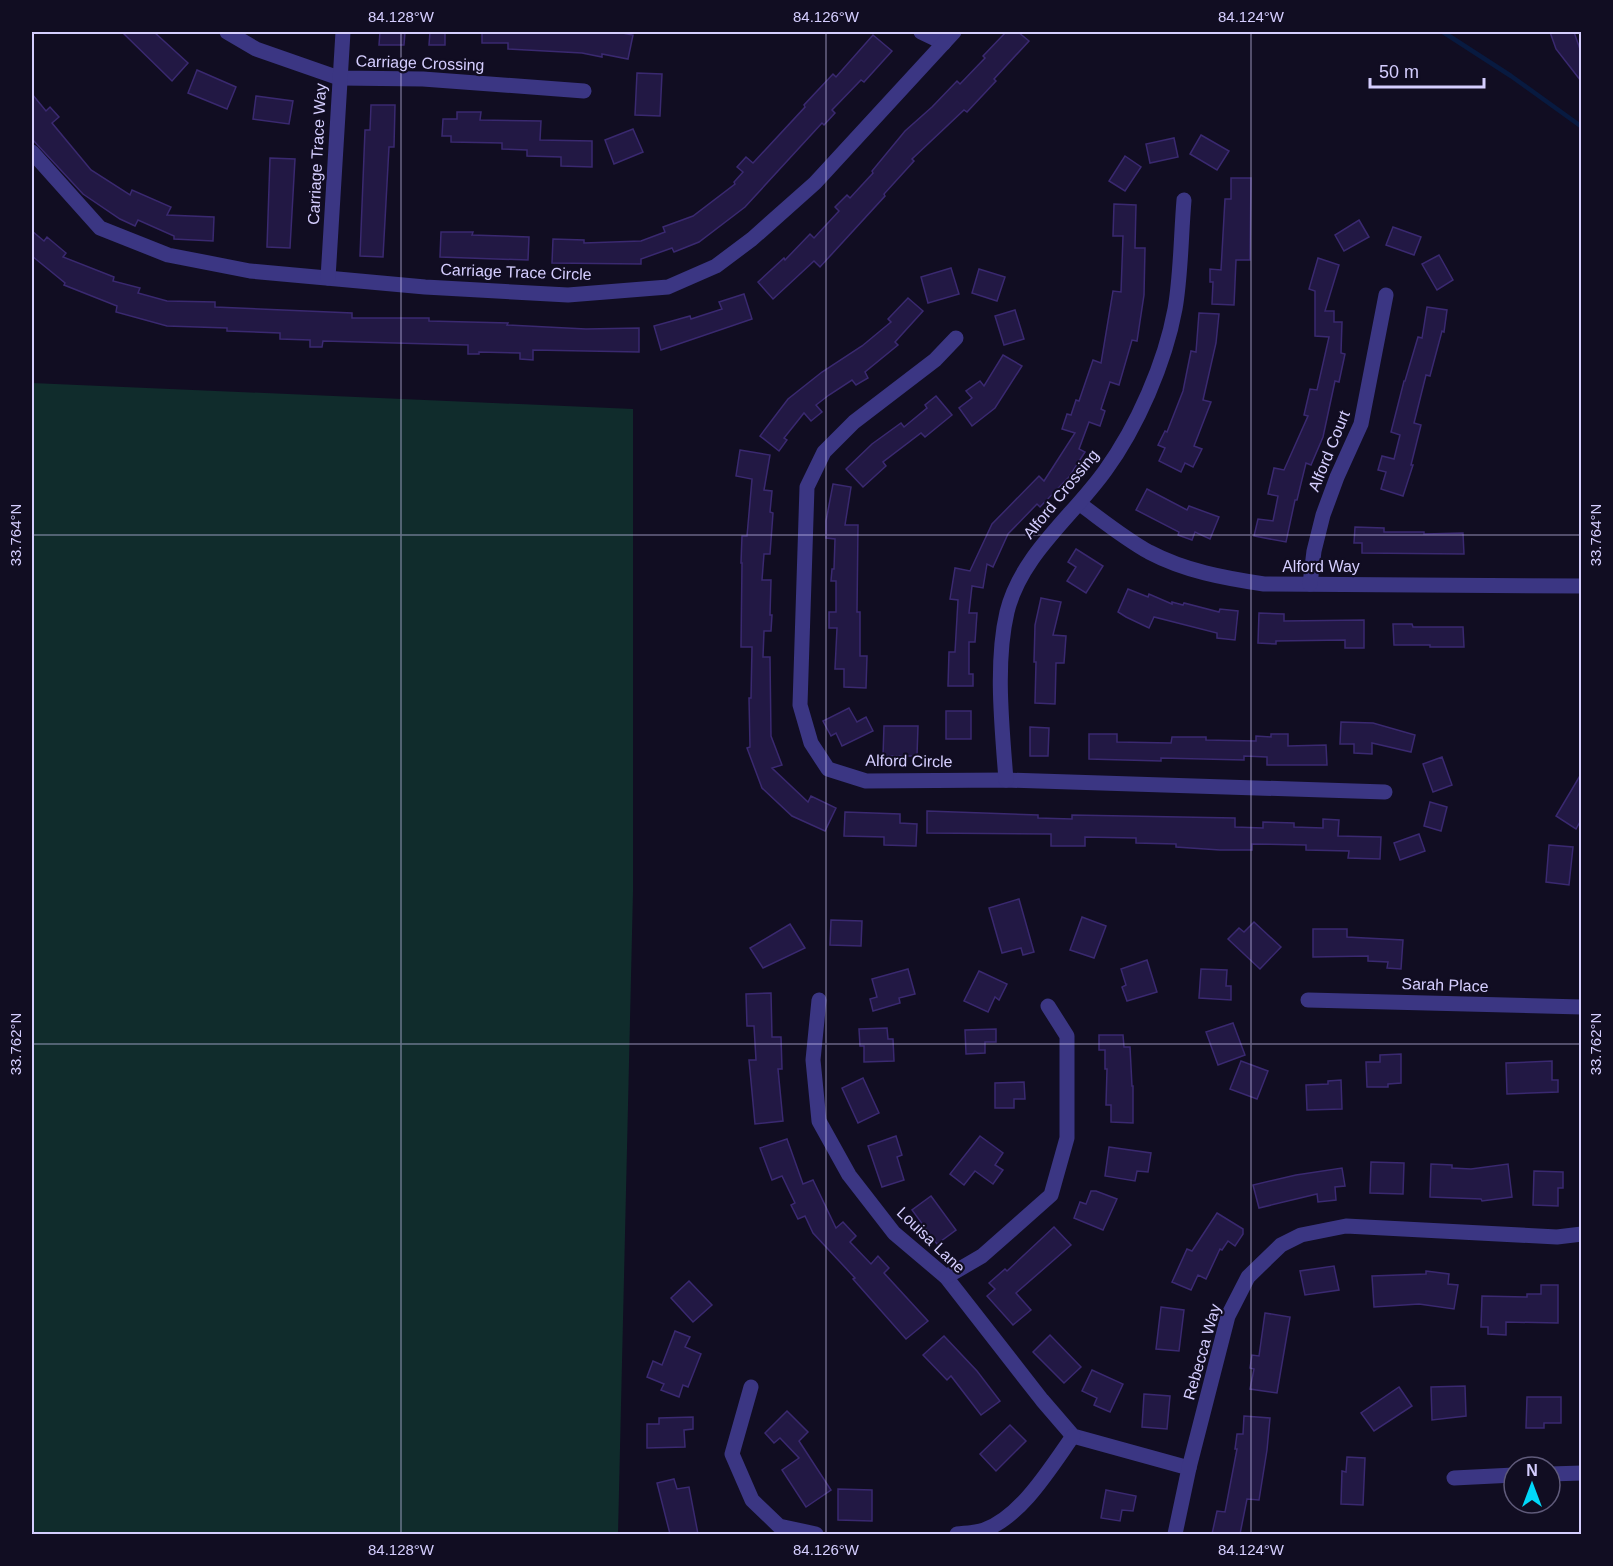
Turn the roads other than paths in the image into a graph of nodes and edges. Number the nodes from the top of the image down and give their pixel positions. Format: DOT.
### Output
graph roads {
  1 [pos="227,32"];
  2 [pos="343,32"];
  3 [pos="921,32"];
  4 [pos="949,38"];
  5 [pos="339,78"];
  6 [pos="584,91"];
  7 [pos="32,152"];
  8 [pos="1184,200"];
  9 [pos="328,278"];
  10 [pos="1386,295"];
  11 [pos="956,338"];
  12 [pos="1080,504"];
  13 [pos="1310,584"];
  14 [pos="1581,586"];
  15 [pos="1006,780"];
  16 [pos="1385,792"];
  17 [pos="819,1000"];
  18 [pos="1308,1000"];
  19 [pos="1048,1006"];
  20 [pos="1581,1007"];
  21 [pos="1581,1234"];
  22 [pos="946,1277"];
  23 [pos="751,1387"];
  24 [pos="1073,1436"];
  25 [pos="1188,1468"];
  26 [pos="1581,1473"];
  27 [pos="1562,1474"];
  28 [pos="1502,1476"];
  29 [pos="1454,1478"];
  30 [pos="816,1534"];
  31 [pos="957,1534"];
  32 [pos="1175,1534"];
  1 -- 5 [label="street, Carriage Crossing"];
  2 -- 5 [label="street, Carriage Trace Way"];
  3 -- 4 [label="street, Carriage Trace Circle"];
  4 -- 9 [label="street, Carriage Trace Circle"];
  5 -- 6 [label="street, Carriage Crossing"];
  5 -- 9 [label="street, Carriage Trace Way"];
  7 -- 9 [label="street, Carriage Trace Circle"];
  8 -- 12 [label="street, Alford Crossing"];
  10 -- 13 [label="street, Alford Court"];
  11 -- 15 [label="street, Alford Circle"];
  12 -- 13 [label="street, Alford Way"];
  12 -- 15 [label="street, Alford Crossing"];
  13 -- 14 [label="street, Alford Way"];
  15 -- 16 [label="street, Alford Circle"];
  17 -- 22 [label="street, Louisa Lane"];
  18 -- 20 [label="street, Sarah Place"];
  19 -- 22 [label="street"];
  21 -- 25 [label="street, Rebecca Way"];
  22 -- 24 [label="street, Louisa Lane"];
  23 -- 30 [label="street"];
  24 -- 25 [label="street"];
  24 -- 31 [label="street"];
  25 -- 32 [label="street, Rebecca Way"];
  26 -- 27 [label="street"];
  28 -- 29 [label="street"];
}
